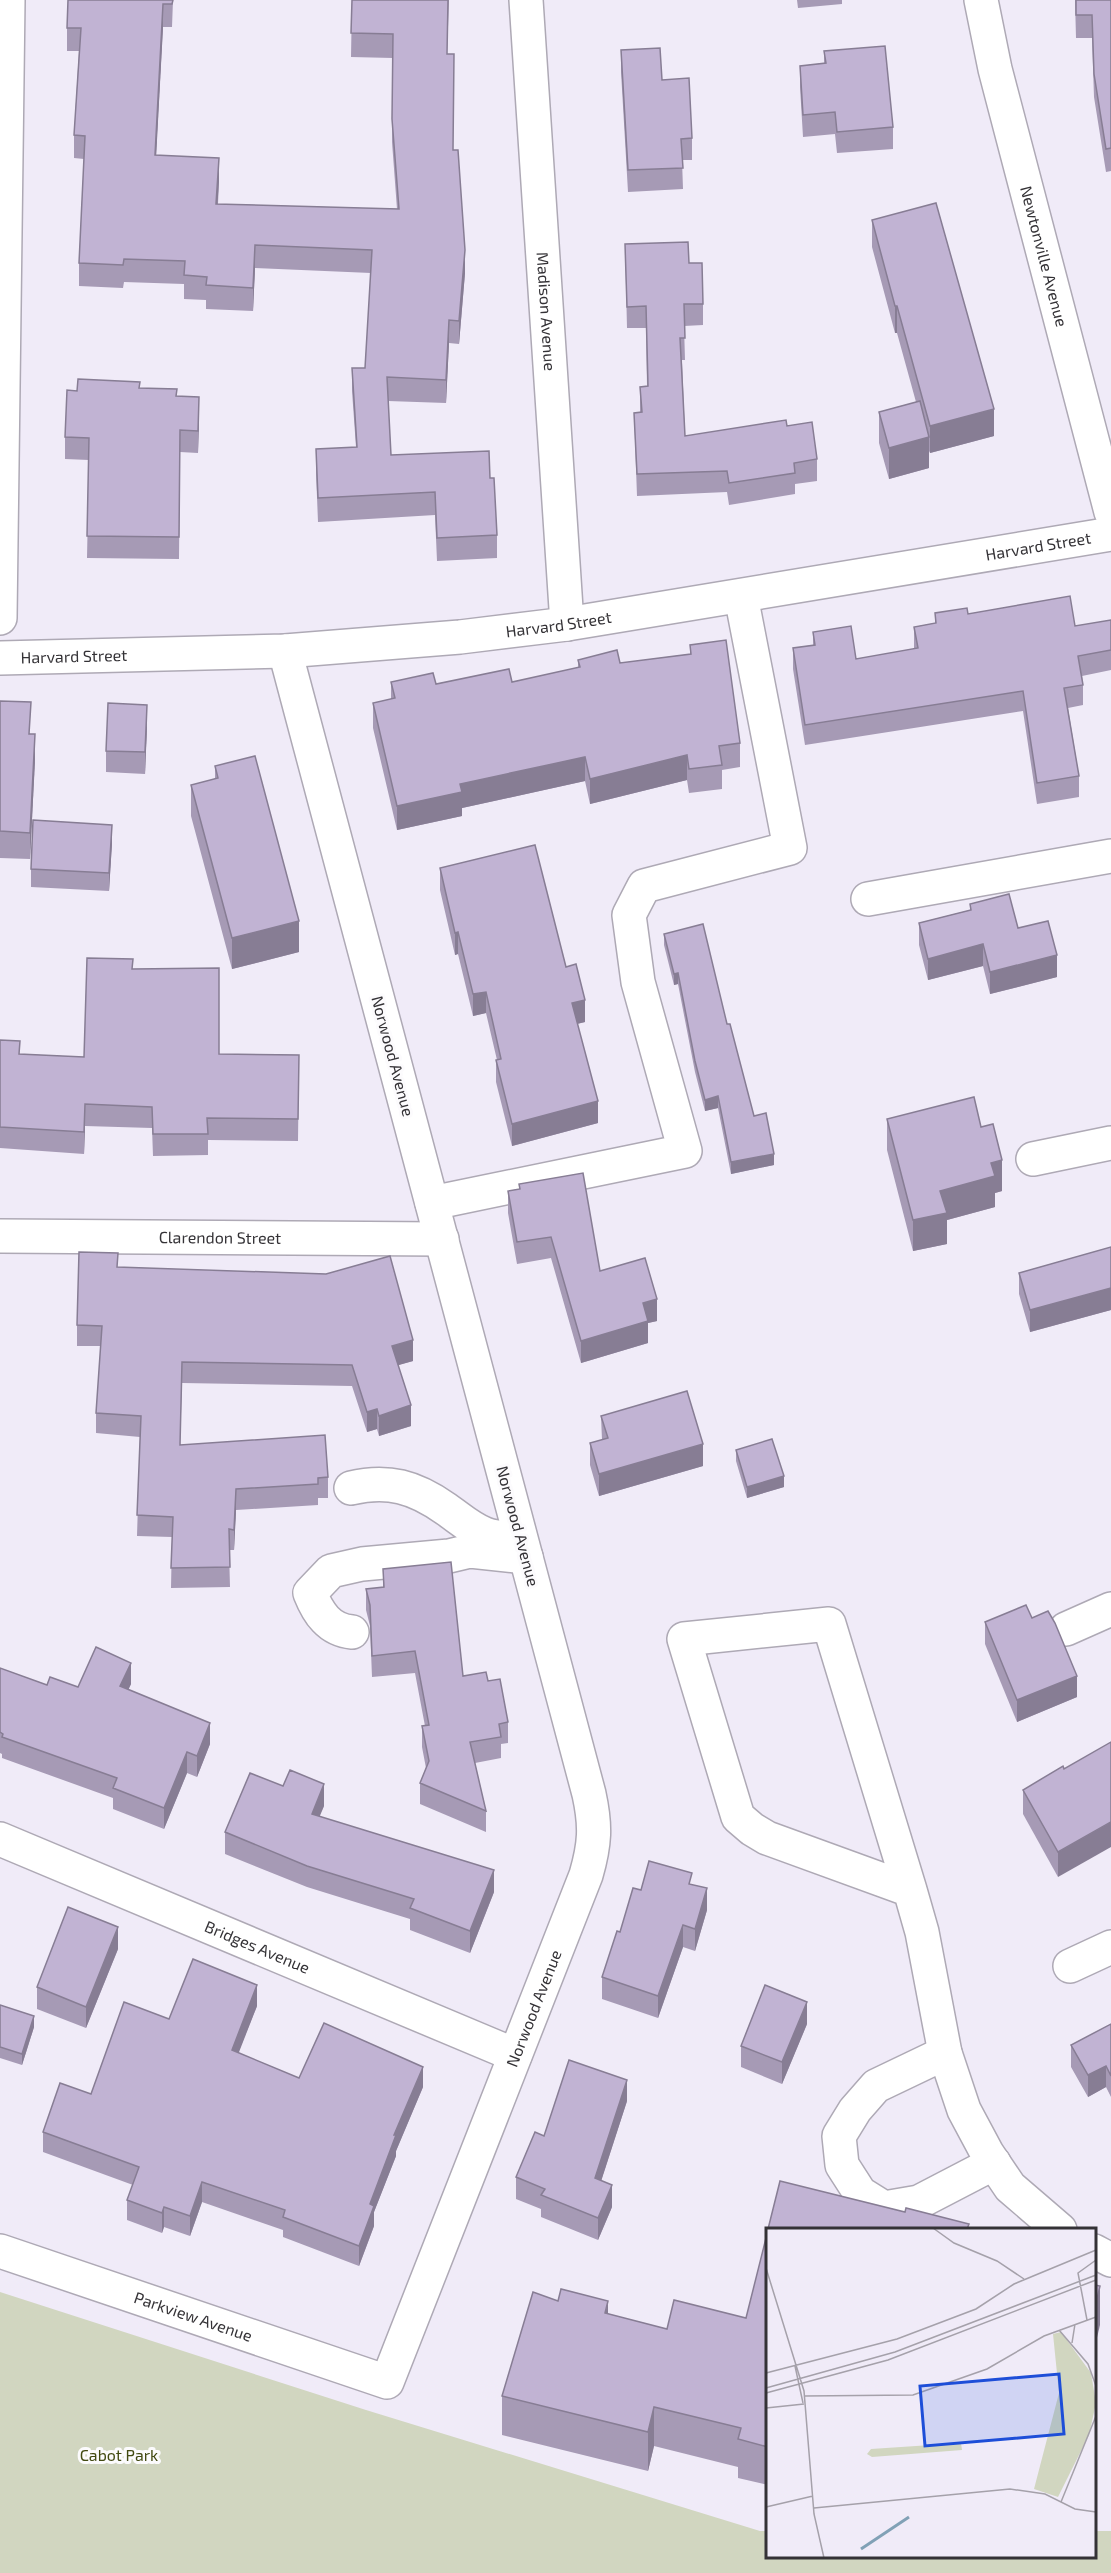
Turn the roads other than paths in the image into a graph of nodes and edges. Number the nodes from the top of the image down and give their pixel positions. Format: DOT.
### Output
graph roads {
  1 [pos="8,0"];
  2 [pos="526,0"];
  3 [pos="981,0"];
  4 [pos="1111,512"];
  5 [pos="1111,534"];
  6 [pos="741,596"];
  7 [pos="0,618"];
  8 [pos="567,624"];
  9 [pos="285,651"];
  10 [pos="0,658"];
  11 [pos="1111,856"];
  12 [pos="868,899"];
  13 [pos="1111,1143"];
  14 [pos="1034,1159"];
  15 [pos="432,1203"];
  16 [pos="0,1236"];
  17 [pos="442,1239"];
  18 [pos="351,1488"];
  19 [pos="524,1549"];
  20 [pos="1111,1609"];
  21 [pos="1066,1629"];
  22 [pos="352,1632"];
  23 [pos="0,1839"];
  24 [pos="910,1890"];
  25 [pos="1111,1947"];
  26 [pos="1070,1966"];
  27 [pos="945,2053"];
  28 [pos="515,2055"];
  29 [pos="994,2163"];
  30 [pos="1059,2228"];
  31 [pos="0,2251"];
  32 [pos="1096,2252"];
  33 [pos="1111,2260"];
  34 [pos="387,2382"];
  1 -- 7 [label="street"];
  2 -- 8 [label="street, Madison Avenue"];
  3 -- 4 [label="street, Newtonville Avenue"];
  5 -- 6 [label="street, Harvard Street"];
  6 -- 8 [label="street, Harvard Street"];
  6 -- 15 [label="street"];
  8 -- 9 [label="street, Harvard Street"];
  9 -- 10 [label="street, Harvard Street"];
  9 -- 15 [label="street, Norwood Avenue"];
  11 -- 12 [label="street"];
  13 -- 14 [label="street"];
  15 -- 17 [label="street, Norwood Avenue"];
  16 -- 17 [label="street, Clarendon Street"];
  17 -- 19 [label="street, Norwood Avenue"];
  18 -- 19 [label="street"];
  19 -- 22 [label="street"];
  19 -- 28 [label="street, Norwood Avenue"];
  20 -- 21 [label="street"];
  23 -- 28 [label="street, Bridges Avenue"];
  24 -- 24 [label="street"];
  24 -- 27 [label="street"];
  25 -- 26 [label="street"];
  27 -- 29 [label="street"];
  27 -- 29 [label="street"];
  28 -- 34 [label="street, Norwood Avenue"];
  29 -- 30 [label="street"];
  31 -- 34 [label="street, Parkview Avenue"];
  32 -- 33 [label="street"];
}
